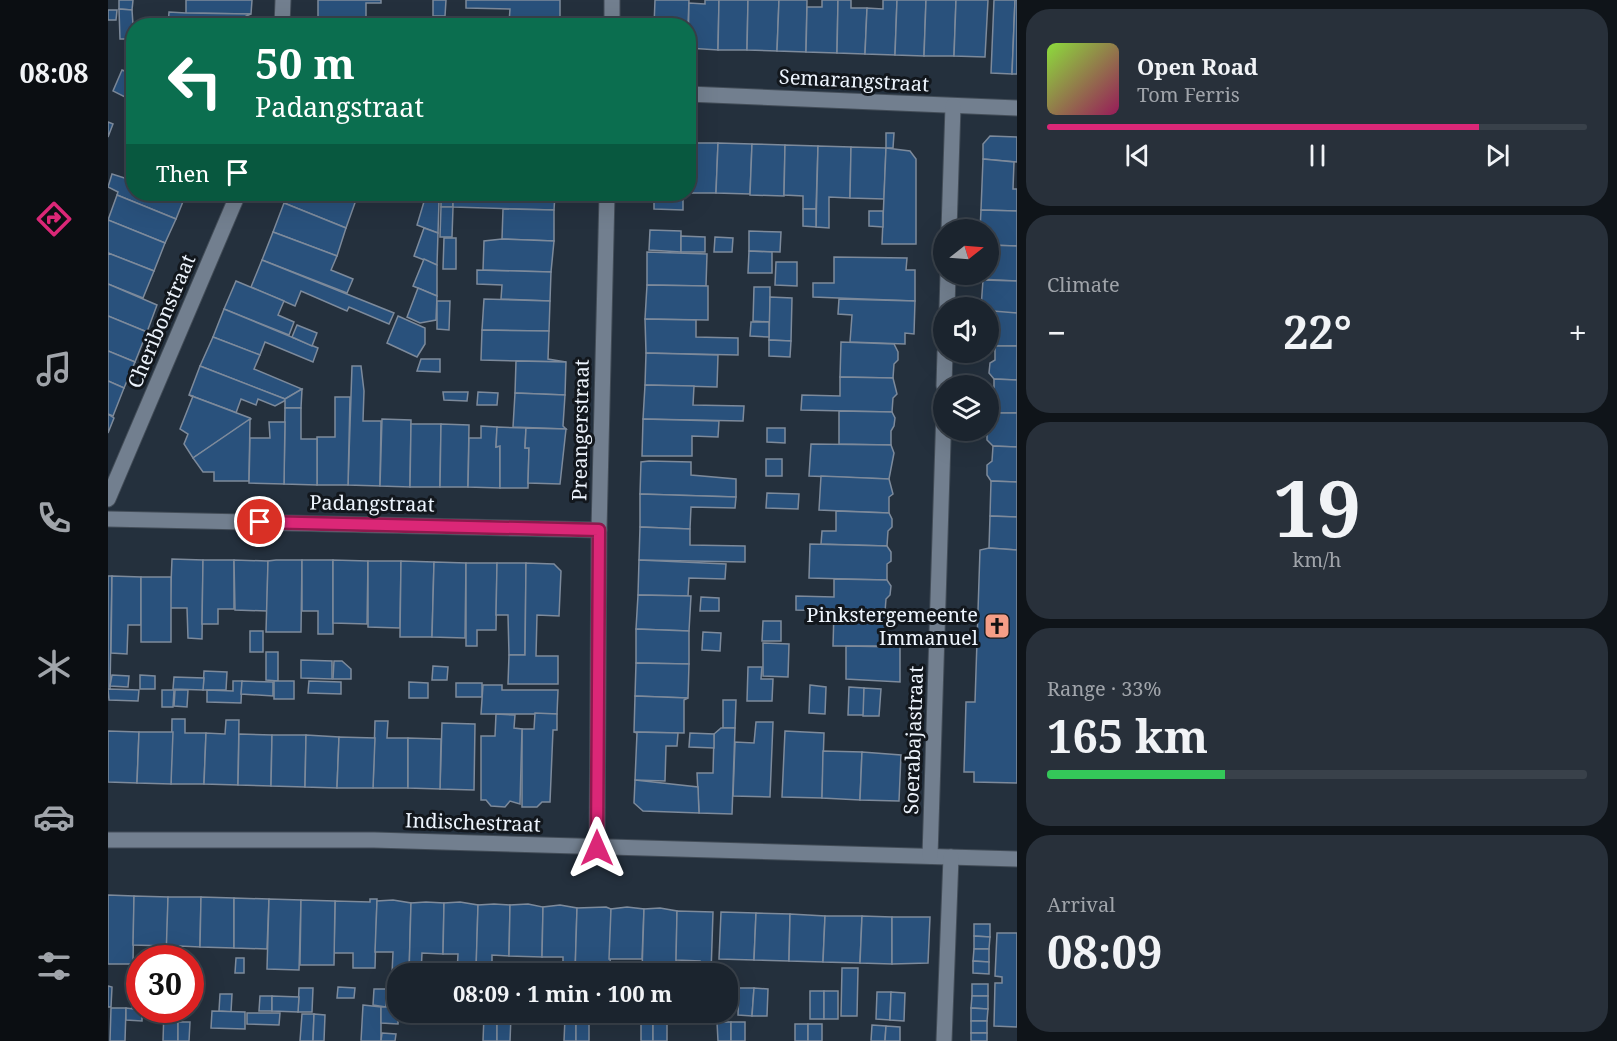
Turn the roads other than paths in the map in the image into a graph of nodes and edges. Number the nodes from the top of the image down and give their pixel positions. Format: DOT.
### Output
graph roads {
  1 [pos="283,0"];
  2 [pos="612,0"];
  3 [pos="282,18"];
  4 [pos="612,18"];
  5 [pos="696,94"];
  6 [pos="953,106"];
  7 [pos="1017,108"];
  8 [pos="235,201"];
  9 [pos="607,201"];
  10 [pos="949,219"];
  11 [pos="943,441"];
  12 [pos="108,499"];
  13 [pos="108,519"];
  14 [pos="599,530"];
  15 [pos="108,840"];
  16 [pos="597,848"];
  17 [pos="930,856"];
  18 [pos="951,857"];
  19 [pos="1017,859"];
  20 [pos="944,1041"];
  1 -- 3 [label="street"];
  2 -- 4 [label="street"];
  5 -- 6 [label="street, Semarangstraat"];
  6 -- 7 [label="street, Semarangstraat"];
  6 -- 10 [label="street"];
  8 -- 12 [label="street, Cheribonstraat"];
  9 -- 14 [label="street, Preangerstraat"];
  11 -- 17 [label="street, Soerabajastraat"];
  13 -- 14 [label="street, Padangstraat"];
  14 -- 16 [label="street, Preangerstraat"];
  15 -- 16 [label="street, Indischestraat"];
  16 -- 17 [label="street, Indischestraat"];
  17 -- 18 [label="street, Indischestraat"];
  18 -- 19 [label="street, Indischestraat"];
  18 -- 20 [label="street"];
}
